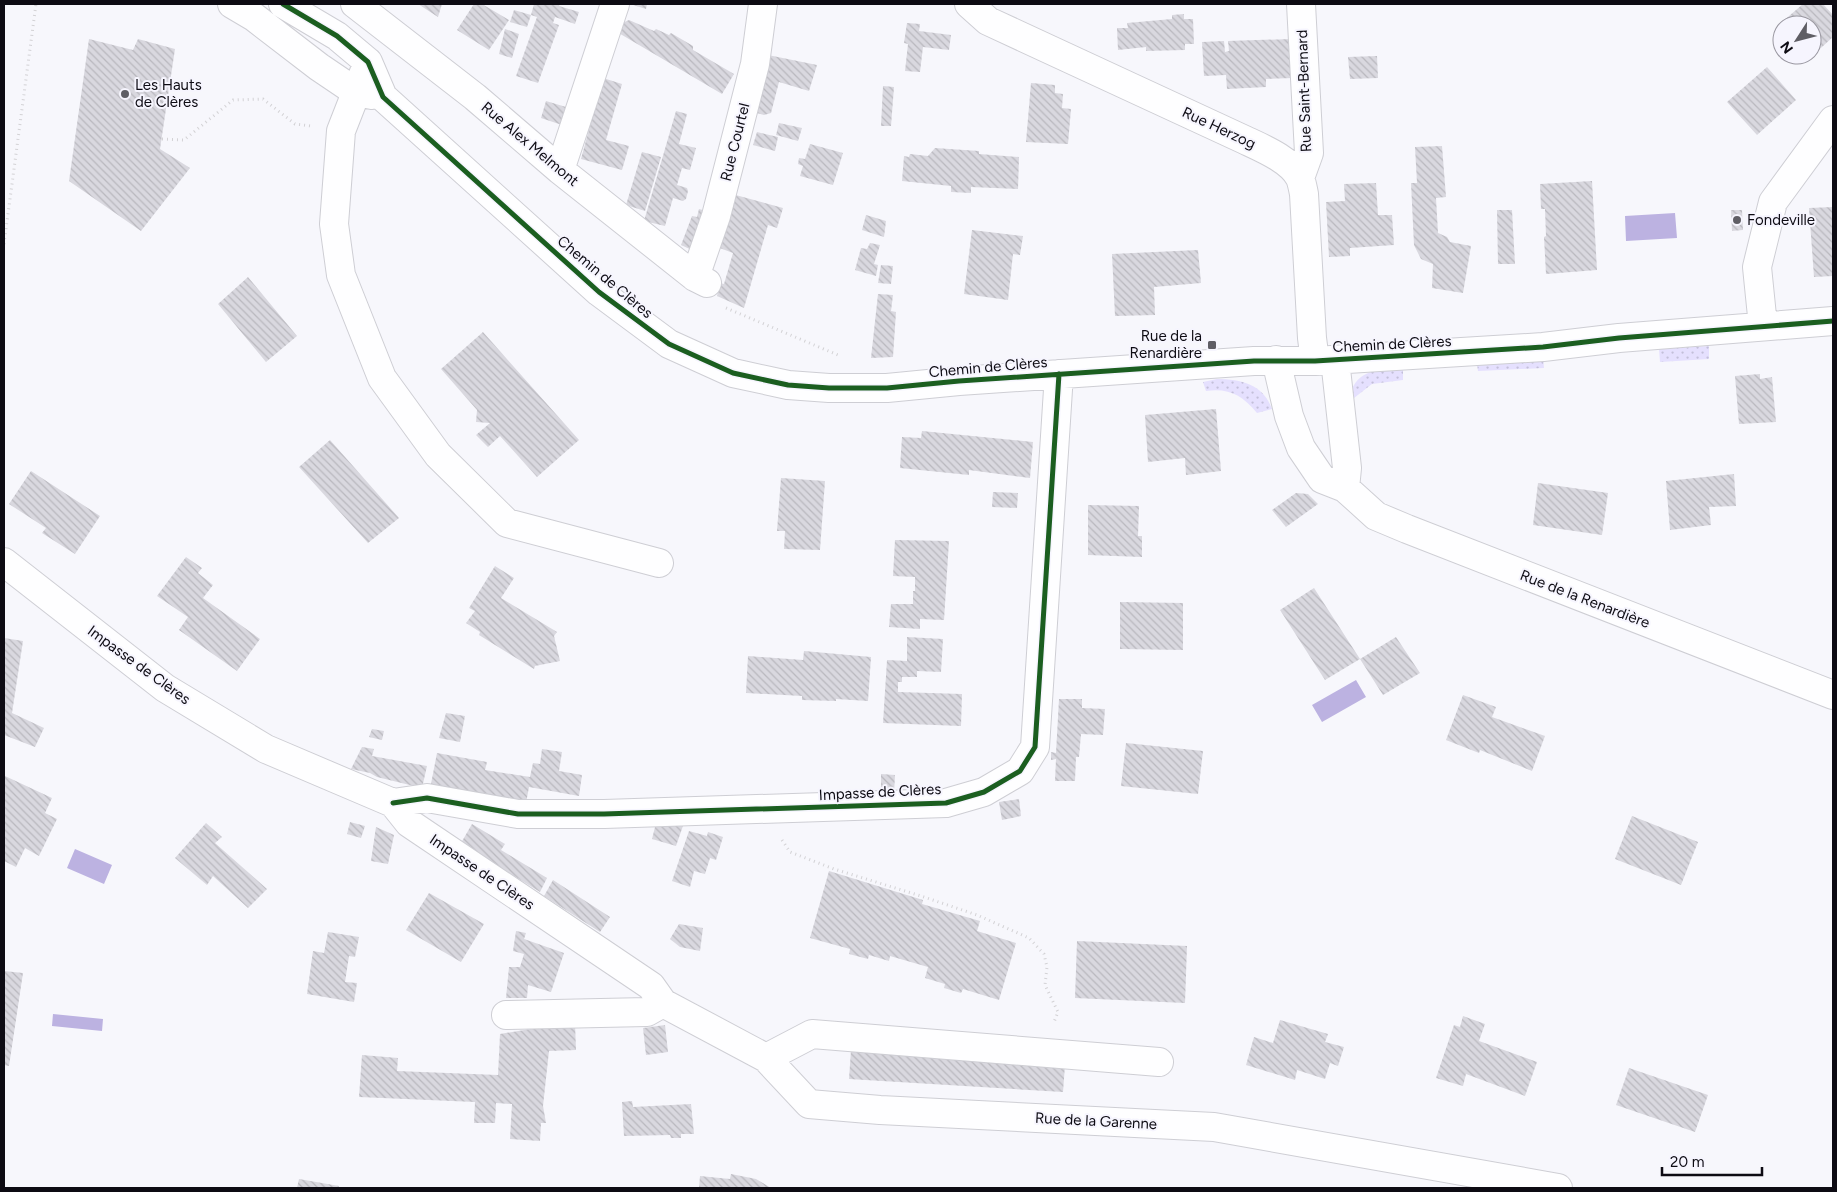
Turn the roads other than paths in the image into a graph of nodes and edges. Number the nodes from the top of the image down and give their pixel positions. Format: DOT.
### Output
graph roads {
  1 [pos="232,4"];
  2 [pos="283,4"];
  3 [pos="355,4"];
  4 [pos="615,4"];
  5 [pos="764,4"];
  6 [pos="969,4"];
  7 [pos="1301,4"];
  8 [pos="368,62"];
  9 [pos="356,92"];
  10 [pos="383,97"];
  11 [pos="1833,120"];
  12 [pos="560,170"];
  13 [pos="1300,178"];
  14 [pos="701,280"];
  15 [pos="1833,321"];
  16 [pos="1763,326"];
  17 [pos="1276,360"];
  18 [pos="1325,360"];
  19 [pos="1059,374"];
  20 [pos="1345,488"];
  21 [pos="4,562"];
  22 [pos="659,564"];
  23 [pos="1833,695"];
  24 [pos="393,803"];
  25 [pos="663,1003"];
  26 [pos="506,1015"];
  27 [pos="766,1058"];
  28 [pos="1159,1062"];
  29 [pos="1558,1188"];
  1 -- 9 [label="street"];
  2 -- 8 [label="street, Chemin de Clères"];
  3 -- 12 [label="street, Rue Alex Melmont"];
  4 -- 12 [label="street"];
  5 -- 14 [label="street, Rue Courtel"];
  6 -- 13 [label="street, Rue Herzog"];
  7 -- 13 [label="street, Rue Saint-Bernard"];
  8 -- 9 [label="street"];
  8 -- 10 [label="street, Chemin de Clères"];
  9 -- 10 [label="street"];
  9 -- 22 [label="street"];
  10 -- 19 [label="street, Chemin de Clères"];
  11 -- 16 [label="street"];
  12 -- 14 [label="street, Rue Alex Melmont"];
  13 -- 18 [label="street"];
  15 -- 16 [label="street, Chemin de Clères"];
  16 -- 18 [label="street, Chemin de Clères"];
  17 -- 18 [label="street, Chemin de Clères"];
  17 -- 19 [label="street, Chemin de Clères"];
  17 -- 20 [label="street, Rue de la Renardière"];
  18 -- 20 [label="street"];
  19 -- 24 [label="street, Impasse de Clères"];
  20 -- 23 [label="street, Rue de la Renardière"];
  21 -- 24 [label="street, Impasse de Clères"];
  24 -- 25 [label="street, Impasse de Clères"];
  25 -- 26 [label="street"];
  25 -- 27 [label="street, Rue de la Garenne"];
  27 -- 28 [label="street"];
  27 -- 29 [label="street, Rue de la Garenne"];
}
